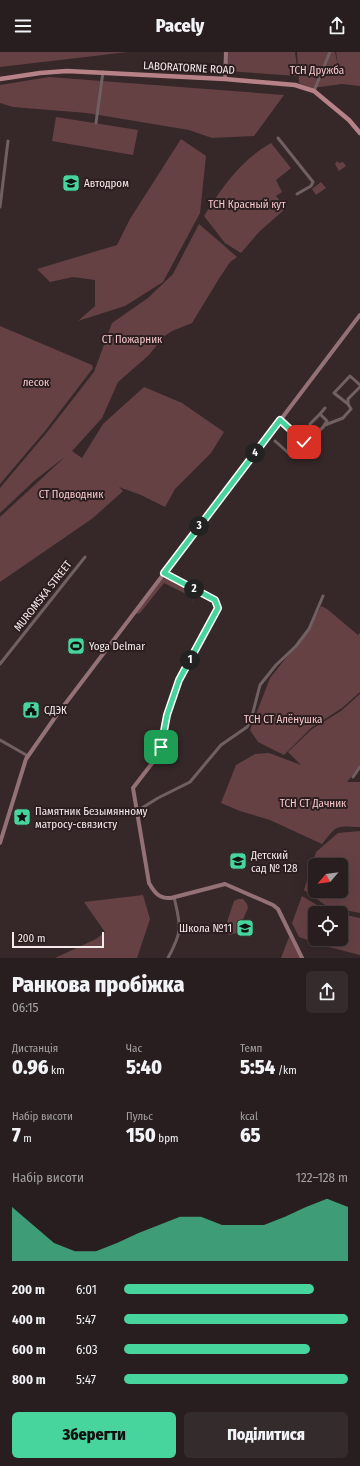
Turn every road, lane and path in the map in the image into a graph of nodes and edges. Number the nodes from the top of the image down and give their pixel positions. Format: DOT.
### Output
graph roads {
  1 [pos="226,52"];
  2 [pos="330,52"];
  3 [pos="103,72"];
  4 [pos="0,79"];
  5 [pos="225,79"];
  6 [pos="314,91"];
  7 [pos="96,123"];
  8 [pos="360,133"];
  9 [pos="278,138"];
  10 [pos="8,141"];
  11 [pos="297,194"];
  12 [pos="0,207"];
  13 [pos="360,315"];
  14 [pos="360,386"];
  15 [pos="348,404"];
  16 [pos="325,408"];
  17 [pos="320,414"];
  18 [pos="280,420"];
  19 [pos="310,424"];
  20 [pos="326,425"];
  21 [pos="275,441"];
  22 [pos="304,442"];
  23 [pos="85,557"];
  24 [pos="164,573"];
  25 [pos="323,596"];
  26 [pos="0,664"];
  27 [pos="0,740"];
  28 [pos="28,756"];
  29 [pos="360,767"];
  30 [pos="353,777"];
  31 [pos="137,810"];
  32 [pos="0,843"];
  33 [pos="174,897"];
  34 [pos="168,958"];
  35 [pos="302,958"];
  1 -- 5 [label="main road"];
  2 -- 6 [label="street"];
  3 -- 4 [label="main road, LABORATORNE ROAD"];
  3 -- 5 [label="main road, LABORATORNE ROAD"];
  3 -- 7 [label="street"];
  5 -- 6 [label="main road, LABORATORNE ROAD"];
  6 -- 8 [label="main road, LABORATORNE ROAD"];
  9 -- 11 [label="street"];
  10 -- 12 [label="street"];
  13 -- 18 [label="main road"];
  14 -- 15 [label="street"];
  14 -- 15 [label="street"];
  15 -- 20 [label="street"];
  16 -- 17 [label="street"];
  17 -- 19 [label="street"];
  17 -- 20 [label="street"];
  18 -- 22 [label="street"];
  18 -- 24 [label="main road"];
  20 -- 22 [label="street"];
  21 -- 22 [label="street"];
  23 -- 26 [label="street, MUROMSKA STREET"];
  24 -- 28 [label="main road"];
  24 -- 31 [label="main road"];
  25 -- 31 [label="street"];
  27 -- 28 [label="street"];
  28 -- 32 [label="main road"];
  29 -- 30 [label="street"];
  31 -- 33 [label="main road"];
  33 -- 34 [label="street"];
  33 -- 35 [label="main road"];
}
